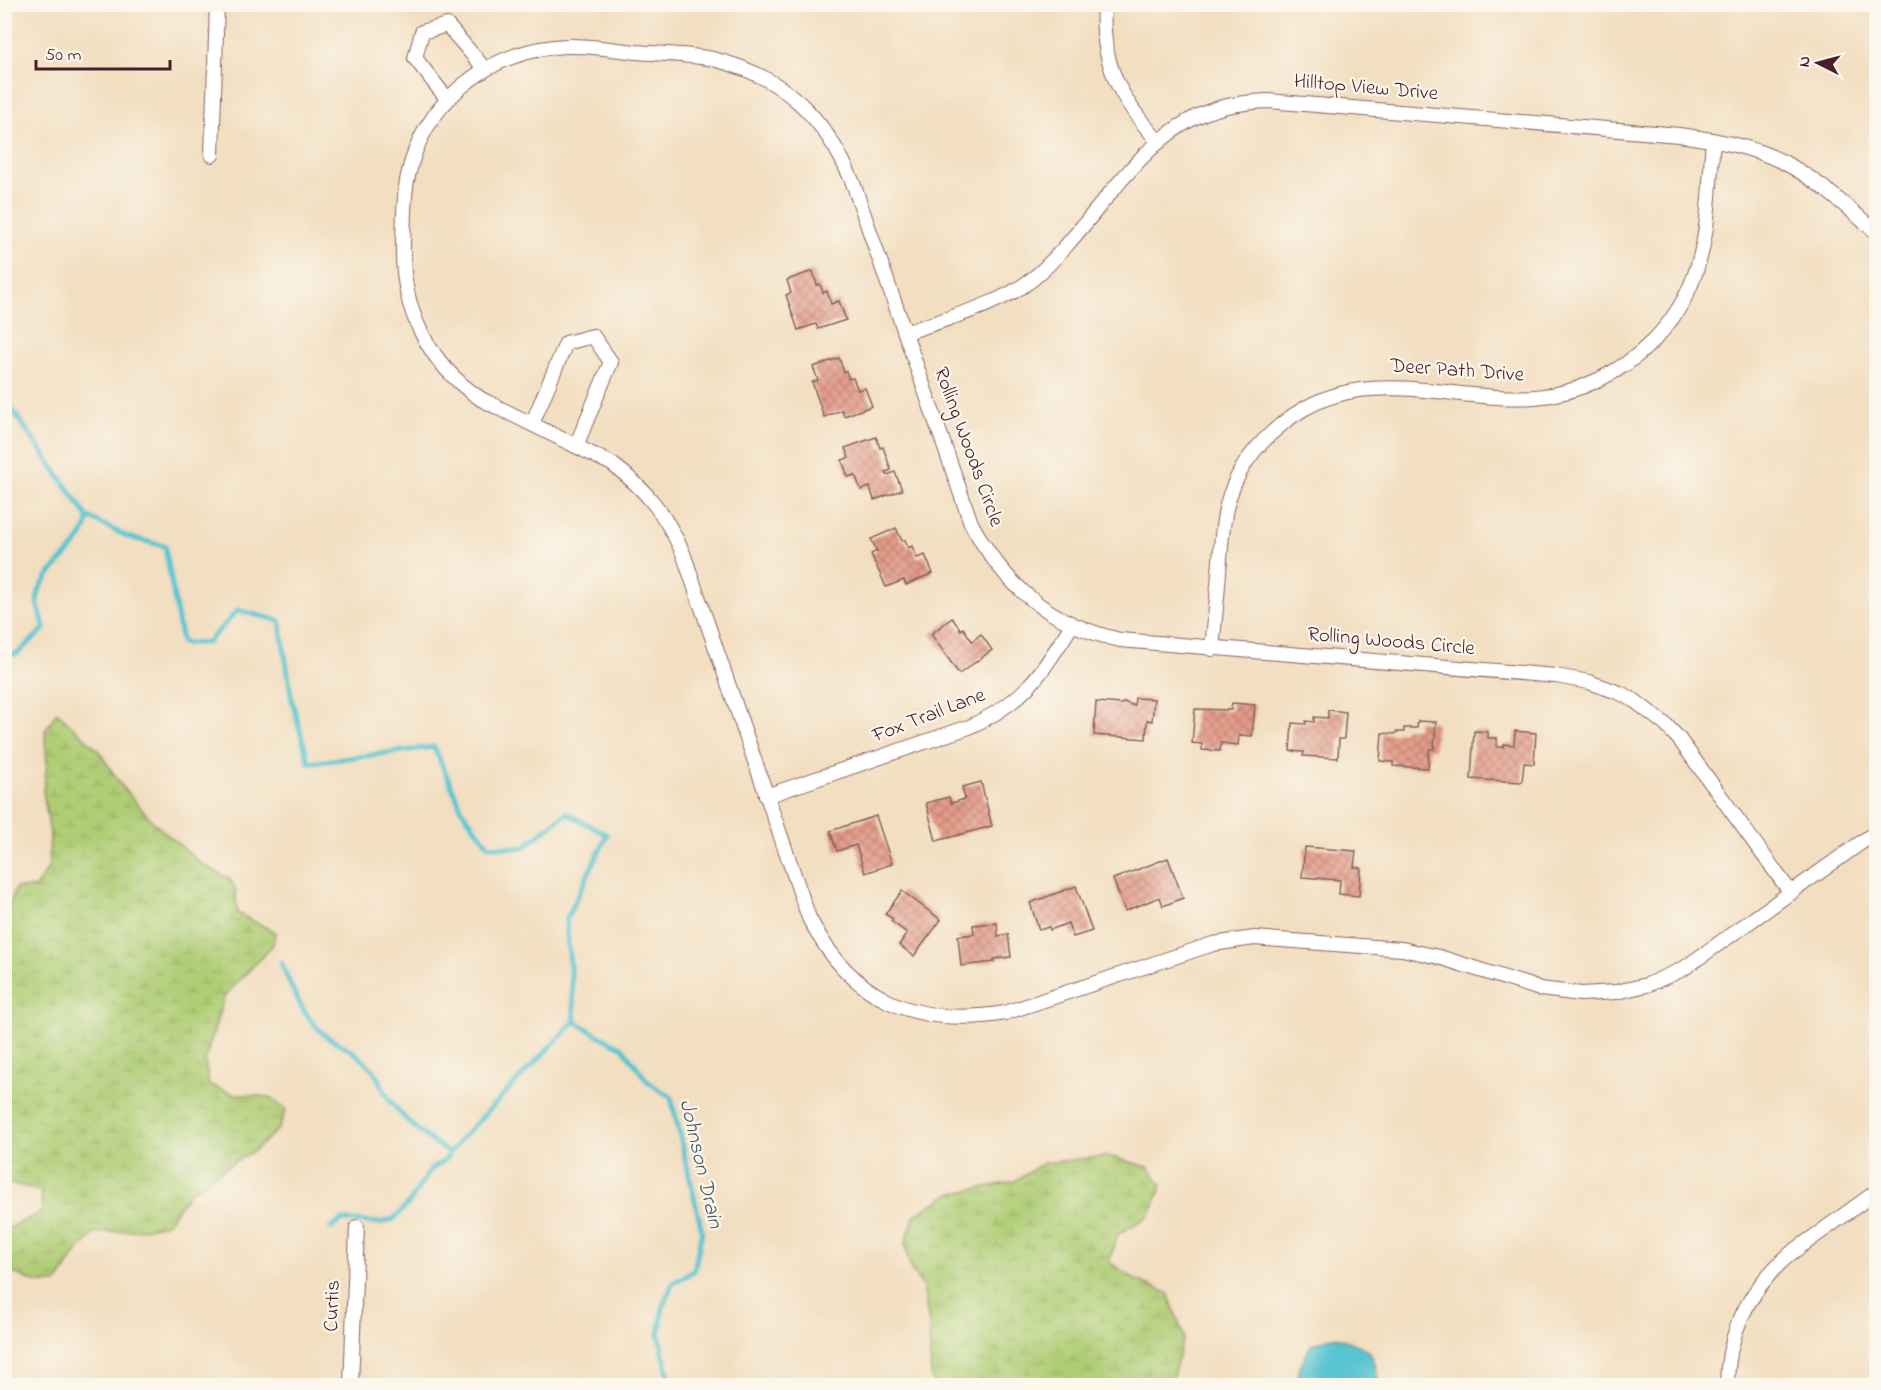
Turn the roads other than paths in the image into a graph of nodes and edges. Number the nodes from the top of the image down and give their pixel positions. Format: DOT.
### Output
graph roads {
  1 [pos="218,4"];
  2 [pos="1104,4"];
  3 [pos="485,69"];
  4 [pos="447,99"];
  5 [pos="1713,140"];
  6 [pos="1158,141"];
  7 [pos="212,154"];
  8 [pos="1876,232"];
  9 [pos="905,333"];
  10 [pos="532,424"];
  11 [pos="576,446"];
  12 [pos="1072,625"];
  13 [pos="1212,649"];
  14 [pos="766,796"];
  15 [pos="1876,832"];
  16 [pos="1791,893"];
  17 [pos="1876,1192"];
  18 [pos="357,1227"];
  19 [pos="351,1386"];
  20 [pos="1727,1386"];
  1 -- 7 [label="street"];
  2 -- 6 [label="street"];
  3 -- 4 [label="street, Rolling Woods Circle"];
  3 -- 4 [label="street"];
  3 -- 9 [label="street, Rolling Woods Circle"];
  4 -- 10 [label="street, Rolling Woods Circle"];
  5 -- 6 [label="street, Hilltop View Drive"];
  5 -- 8 [label="street, Hilltop View Drive"];
  5 -- 13 [label="street, Deer Path Drive"];
  6 -- 9 [label="street, Hilltop View Drive"];
  9 -- 12 [label="street, Rolling Woods Circle"];
  10 -- 11 [label="street, Rolling Woods Circle"];
  10 -- 11 [label="street"];
  11 -- 14 [label="street, Rolling Woods Circle"];
  12 -- 13 [label="street, Rolling Woods Circle"];
  12 -- 14 [label="street, Fox Trail Lane"];
  13 -- 16 [label="street, Rolling Woods Circle"];
  14 -- 16 [label="street, Rolling Woods Circle"];
  15 -- 16 [label="street, Rolling Woods Circle"];
  17 -- 20 [label="street"];
  18 -- 19 [label="street, Curtis"];
}
